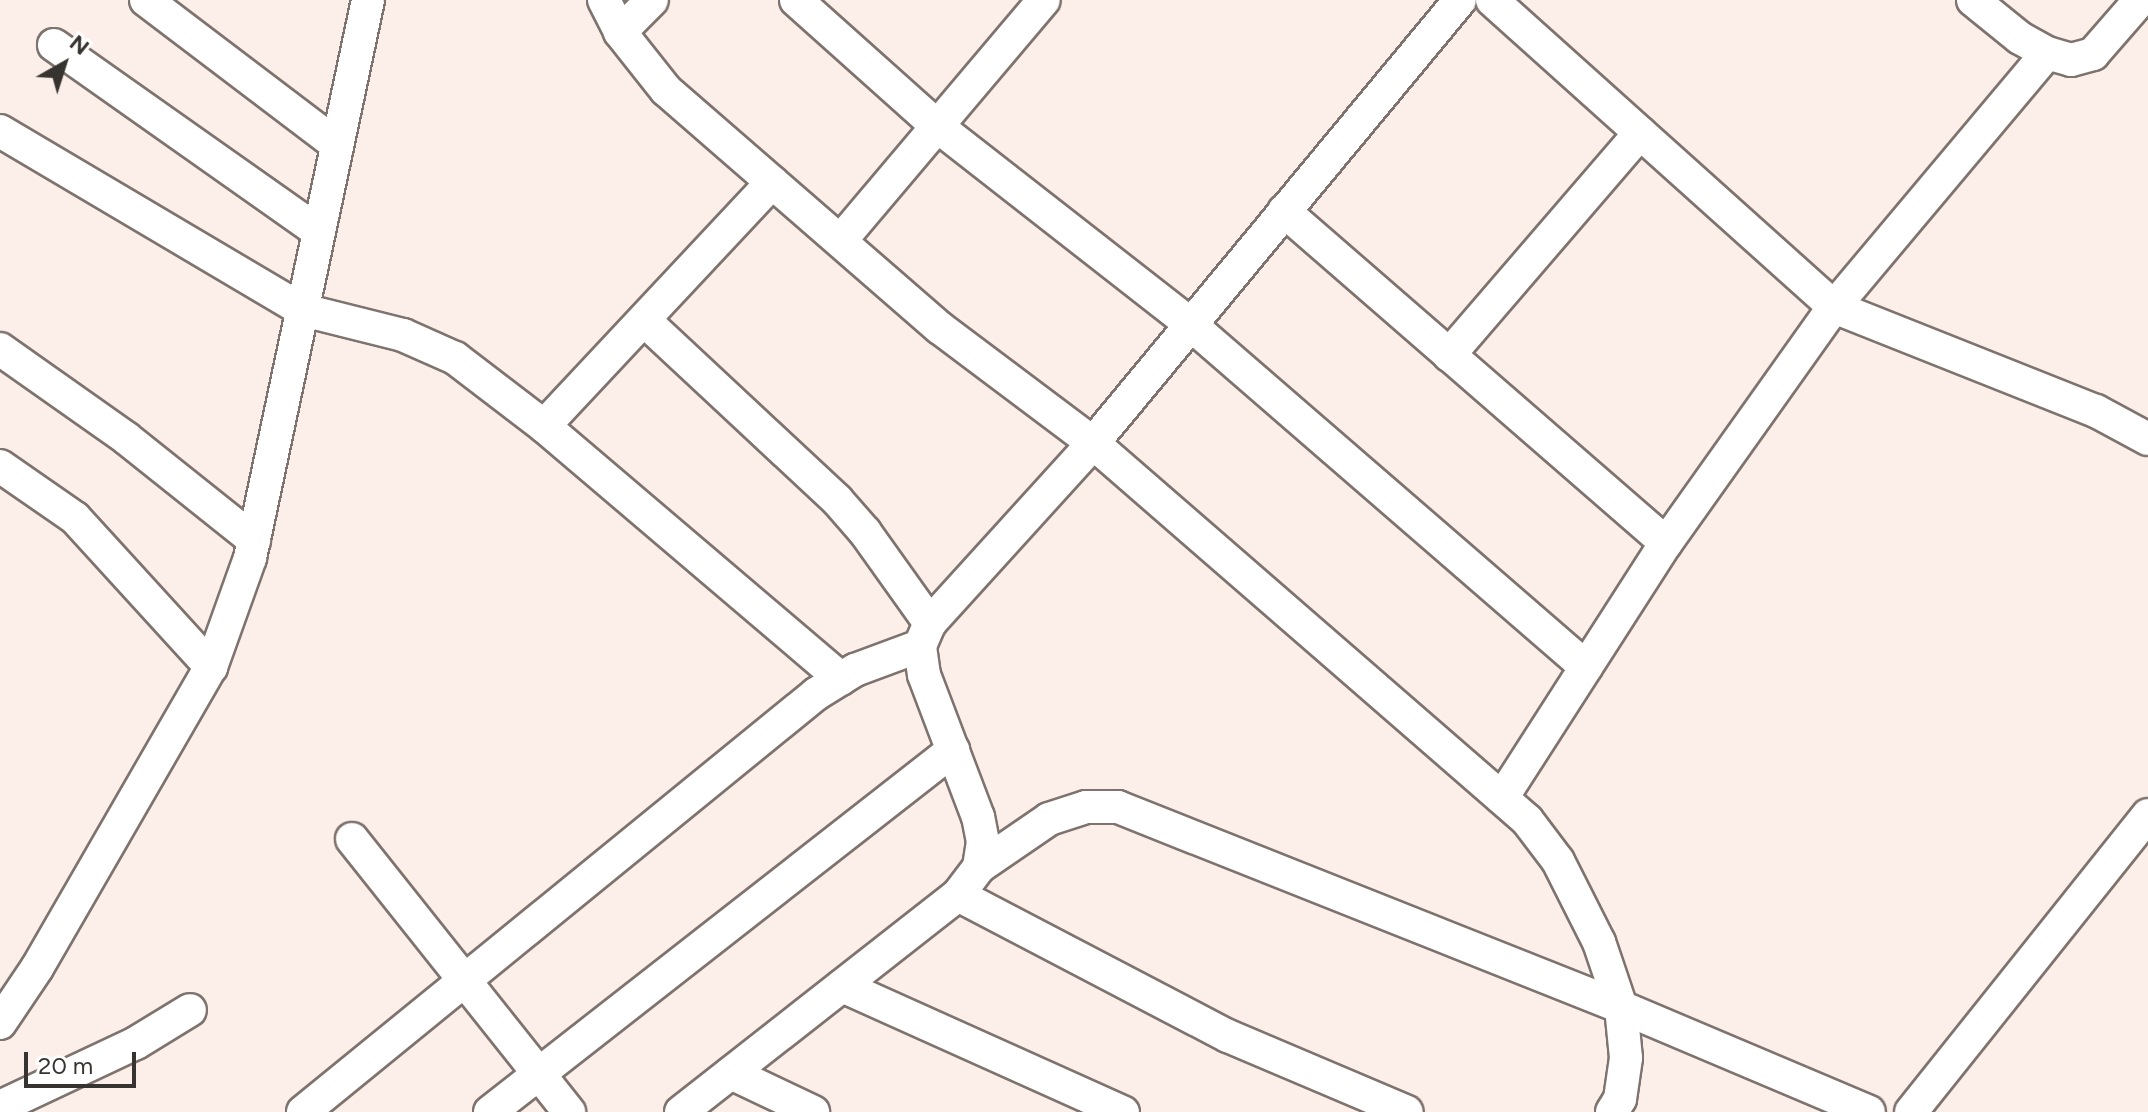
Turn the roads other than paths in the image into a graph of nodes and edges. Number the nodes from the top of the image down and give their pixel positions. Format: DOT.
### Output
graph roads {
  1 [pos="146,0"];
  2 [pos="368,0"];
  3 [pos="604,0"];
  4 [pos="652,0"];
  5 [pos="796,0"];
  6 [pos="1044,0"];
  7 [pos="1460,0"];
  8 [pos="1492,0"];
  9 [pos="1973,0"];
  10 [pos="2140,0"];
  11 [pos="620,32"];
  12 [pos="54,45"];
  13 [pos="2047,53"];
  14 [pos="937,126"];
  15 [pos="0,131"];
  16 [pos="1640,133"];
  17 [pos="337,145"];
  18 [pos="772,182"];
  19 [pos="1284,211"];
  20 [pos="319,232"];
  21 [pos="841,240"];
  22 [pos="1834,307"];
  23 [pos="303,310"];
  24 [pos="644,320"];
  25 [pos="1190,324"];
  26 [pos="0,349"];
  27 [pos="1449,355"];
  28 [pos="544,426"];
  29 [pos="2148,439"];
  30 [pos="1093,443"];
  31 [pos="0,466"];
  32 [pos="254,540"];
  33 [pos="1666,543"];
  34 [pos="925,634"];
  35 [pos="211,667"];
  36 [pos="1586,667"];
  37 [pos="841,679"];
  38 [pos="953,750"];
  39 [pos="1502,798"];
  40 [pos="2148,815"];
  41 [pos="352,839"];
  42 [pos="979,867"];
  43 [pos="958,895"];
  44 [pos="463,979"];
  45 [pos="842,986"];
  46 [pos="1621,1007"];
  47 [pos="190,1010"];
  48 [pos="0,1023"];
  49 [pos="538,1073"];
  50 [pos="731,1073"];
  51 [pos="0,1107"];
  52 [pos="303,1112"];
  53 [pos="490,1112"];
  54 [pos="569,1112"];
  55 [pos="681,1112"];
  56 [pos="813,1112"];
  57 [pos="1123,1112"];
  58 [pos="1407,1112"];
  59 [pos="1612,1112"];
  60 [pos="1869,1112"];
  61 [pos="1911,1112"];
  1 -- 17 [label="street"];
  2 -- 17 [label="street"];
  3 -- 11 [label="street"];
  4 -- 11 [label="street"];
  5 -- 14 [label="street"];
  6 -- 14 [label="street"];
  7 -- 19 [label="street"];
  8 -- 16 [label="street"];
  9 -- 13 [label="street"];
  10 -- 13 [label="street"];
  11 -- 18 [label="street"];
  12 -- 20 [label="street"];
  13 -- 22 [label="street"];
  14 -- 21 [label="street"];
  14 -- 25 [label="street"];
  15 -- 23 [label="street"];
  16 -- 22 [label="street"];
  16 -- 27 [label="street"];
  17 -- 20 [label="street"];
  18 -- 21 [label="street"];
  18 -- 24 [label="street"];
  19 -- 25 [label="street"];
  19 -- 27 [label="street"];
  20 -- 23 [label="street"];
  21 -- 30 [label="street"];
  22 -- 29 [label="street"];
  22 -- 33 [label="street"];
  23 -- 28 [label="street"];
  23 -- 32 [label="street"];
  24 -- 28 [label="street"];
  24 -- 34 [label="street"];
  25 -- 30 [label="street"];
  25 -- 36 [label="street"];
  26 -- 32 [label="street"];
  27 -- 33 [label="street"];
  28 -- 37 [label="street"];
  30 -- 34 [label="street"];
  30 -- 39 [label="street"];
  31 -- 35 [label="street"];
  32 -- 35 [label="street"];
  33 -- 36 [label="street"];
  34 -- 37 [label="street"];
  34 -- 38 [label="street"];
  35 -- 48 [label="street"];
  36 -- 39 [label="street"];
  37 -- 44 [label="street"];
  38 -- 42 [label="street"];
  38 -- 49 [label="street"];
  39 -- 46 [label="street"];
  40 -- 61 [label="street"];
  41 -- 44 [label="street"];
  42 -- 43 [label="street"];
  42 -- 46 [label="street"];
  43 -- 45 [label="street"];
  43 -- 58 [label="street"];
  44 -- 49 [label="street"];
  44 -- 52 [label="street"];
  45 -- 50 [label="street"];
  45 -- 57 [label="street"];
  46 -- 59 [label="street"];
  46 -- 60 [label="street"];
  47 -- 51 [label="street"];
  49 -- 53 [label="street"];
  49 -- 54 [label="street"];
  50 -- 55 [label="street"];
  50 -- 56 [label="street"];
}
